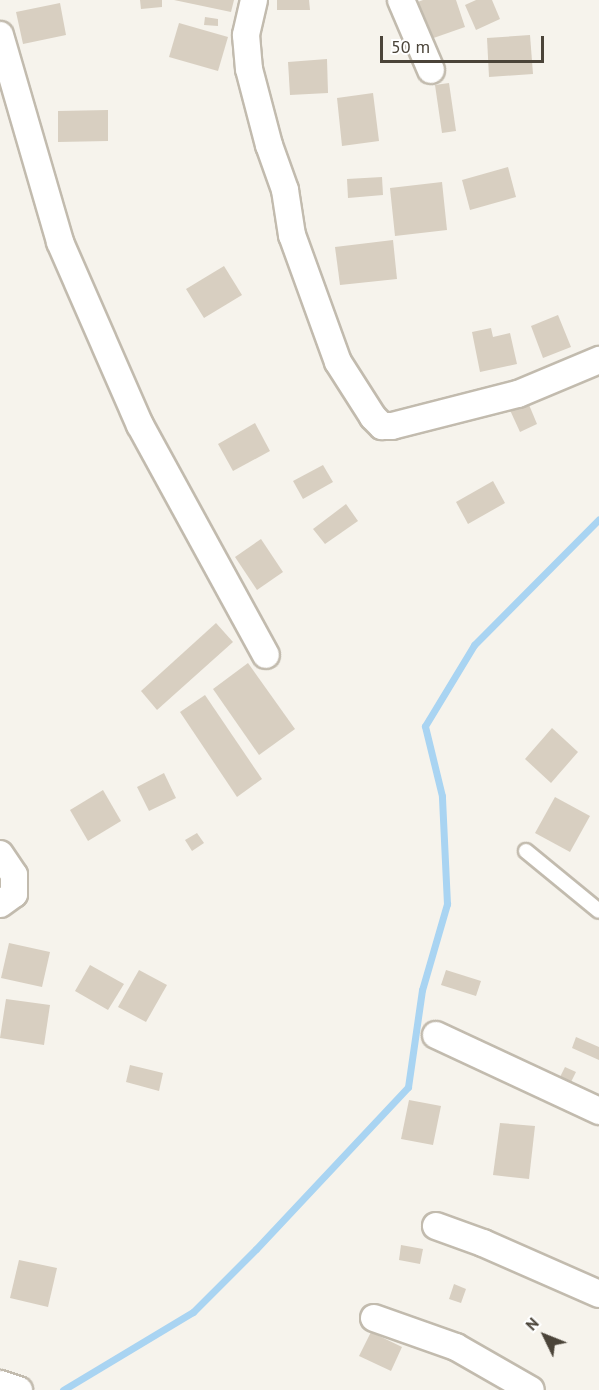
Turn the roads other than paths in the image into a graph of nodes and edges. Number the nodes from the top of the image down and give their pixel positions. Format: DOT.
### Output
graph roads {
  1 [pos="254,0"];
  2 [pos="401,0"];
  3 [pos="0,35"];
  4 [pos="431,70"];
  5 [pos="599,360"];
  6 [pos="266,655"];
  7 [pos="526,851"];
  8 [pos="0,854"];
  9 [pos="0,904"];
  10 [pos="599,910"];
  11 [pos="436,1035"];
  12 [pos="599,1111"];
  13 [pos="436,1226"];
  14 [pos="599,1294"];
  15 [pos="374,1318"];
  16 [pos="0,1384"];
  17 [pos="19,1390"];
  18 [pos="531,1390"];
  1 -- 5 [label="street"];
  2 -- 4 [label="street"];
  3 -- 6 [label="street"];
  7 -- 10 [label="lane"];
  8 -- 9 [label="street"];
  11 -- 12 [label="street"];
  13 -- 14 [label="street"];
  15 -- 18 [label="street"];
  16 -- 17 [label="street"];
}
